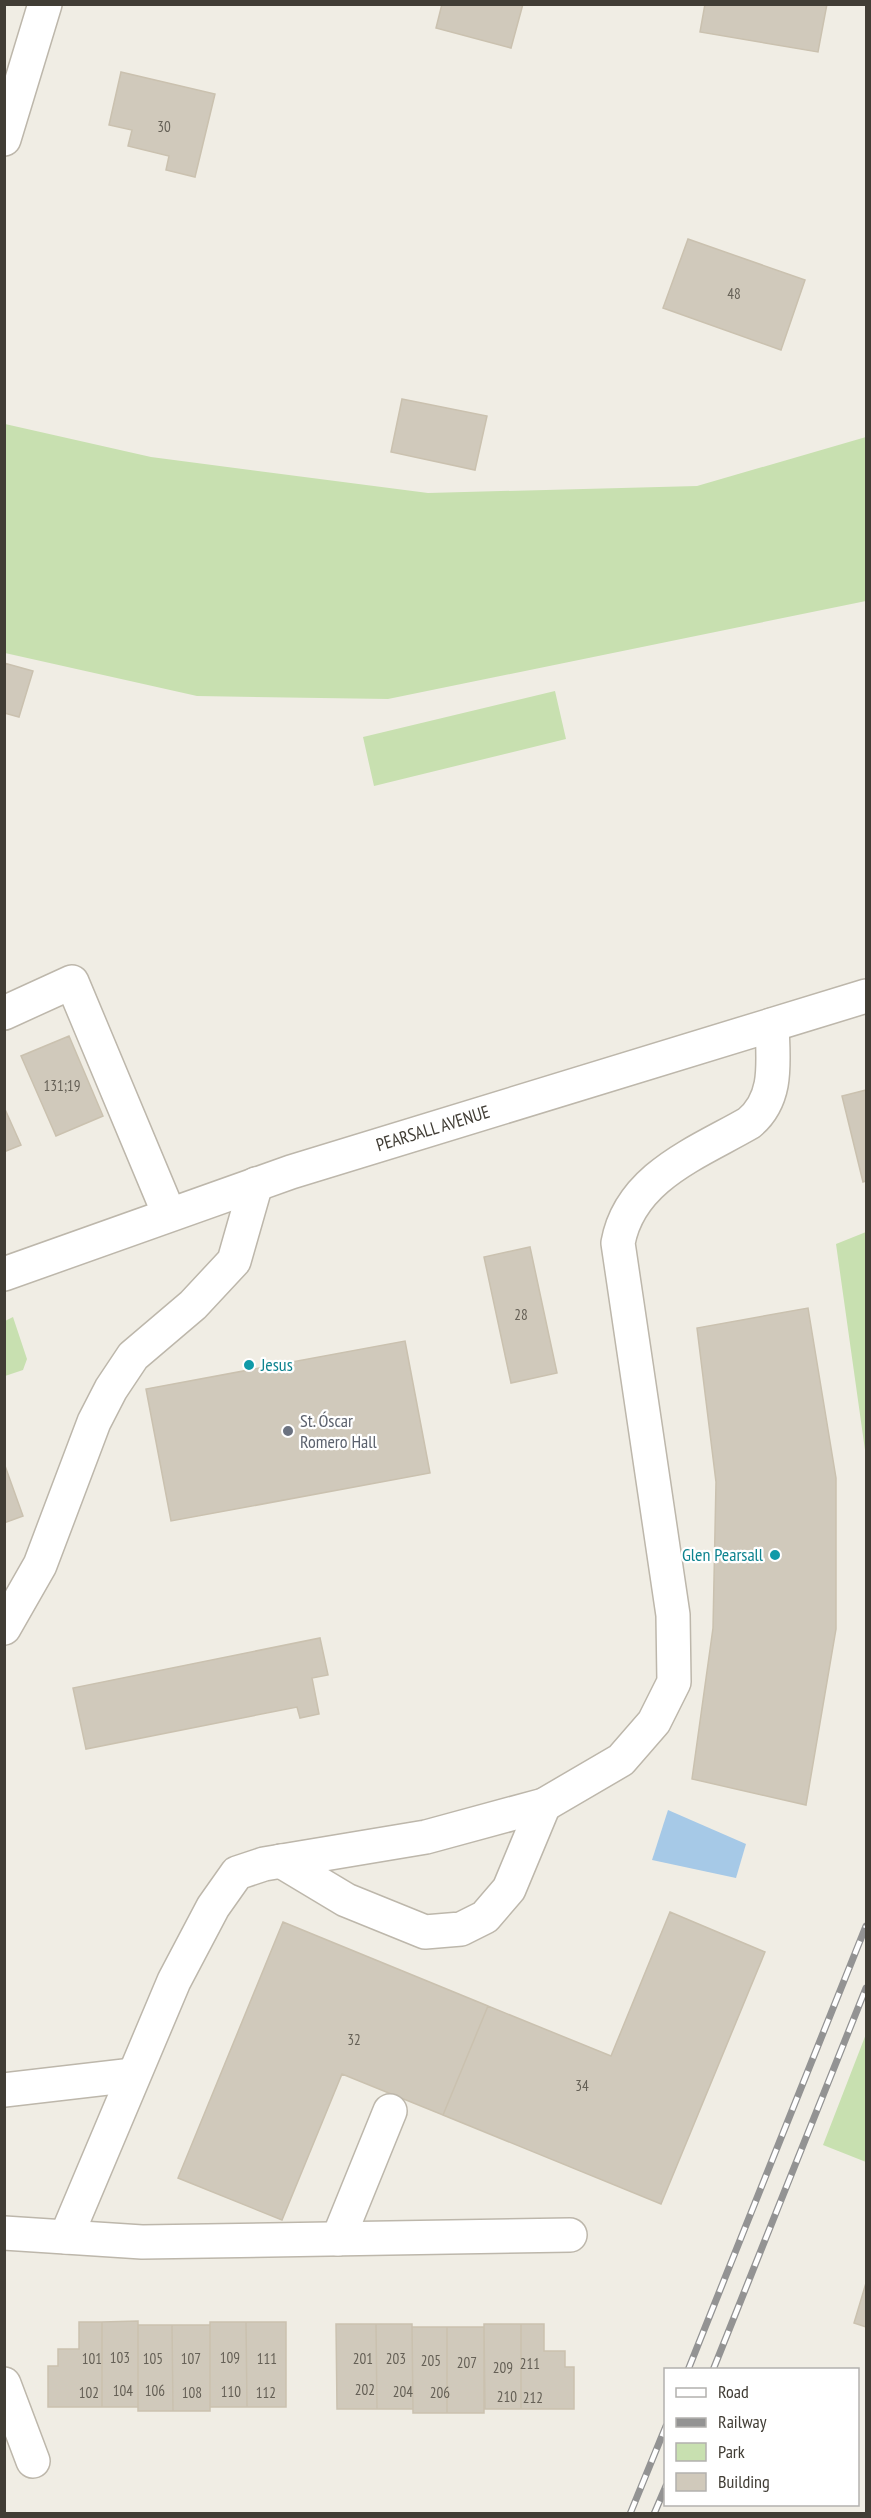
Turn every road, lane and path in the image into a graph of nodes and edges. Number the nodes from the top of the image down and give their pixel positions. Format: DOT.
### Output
graph roads {
  1 [pos="45,4"];
  2 [pos="4,139"];
  3 [pos="867,996"];
  4 [pos="4,1013"];
  5 [pos="772,1025"];
  6 [pos="256,1184"];
  7 [pos="169,1214"];
  8 [pos="4,1274"];
  9 [pos="4,1628"];
  10 [pos="544,1805"];
  11 [pos="282,1861"];
  12 [pos="133,2075"];
  13 [pos="4,2090"];
  14 [pos="390,2111"];
  15 [pos="4,2233"];
  16 [pos="570,2235"];
  17 [pos="66,2237"];
  18 [pos="338,2239"];
  19 [pos="4,2384"];
  20 [pos="33,2462"];
  1 -- 2 [label="street"];
  3 -- 5 [label="street, PEARSALL AVENUE"];
  4 -- 7 [label="street"];
  5 -- 6 [label="street, PEARSALL AVENUE"];
  5 -- 10 [label="street"];
  6 -- 7 [label="street, PEARSALL AVENUE"];
  6 -- 9 [label="street"];
  7 -- 8 [label="street, PEARSALL AVENUE"];
  10 -- 11 [label="street"];
  10 -- 11 [label="street"];
  11 -- 12 [label="street"];
  12 -- 13 [label="street"];
  12 -- 17 [label="street"];
  14 -- 18 [label="street"];
  15 -- 17 [label="street"];
  16 -- 18 [label="street"];
  17 -- 18 [label="street"];
  19 -- 20 [label="street"];
}
